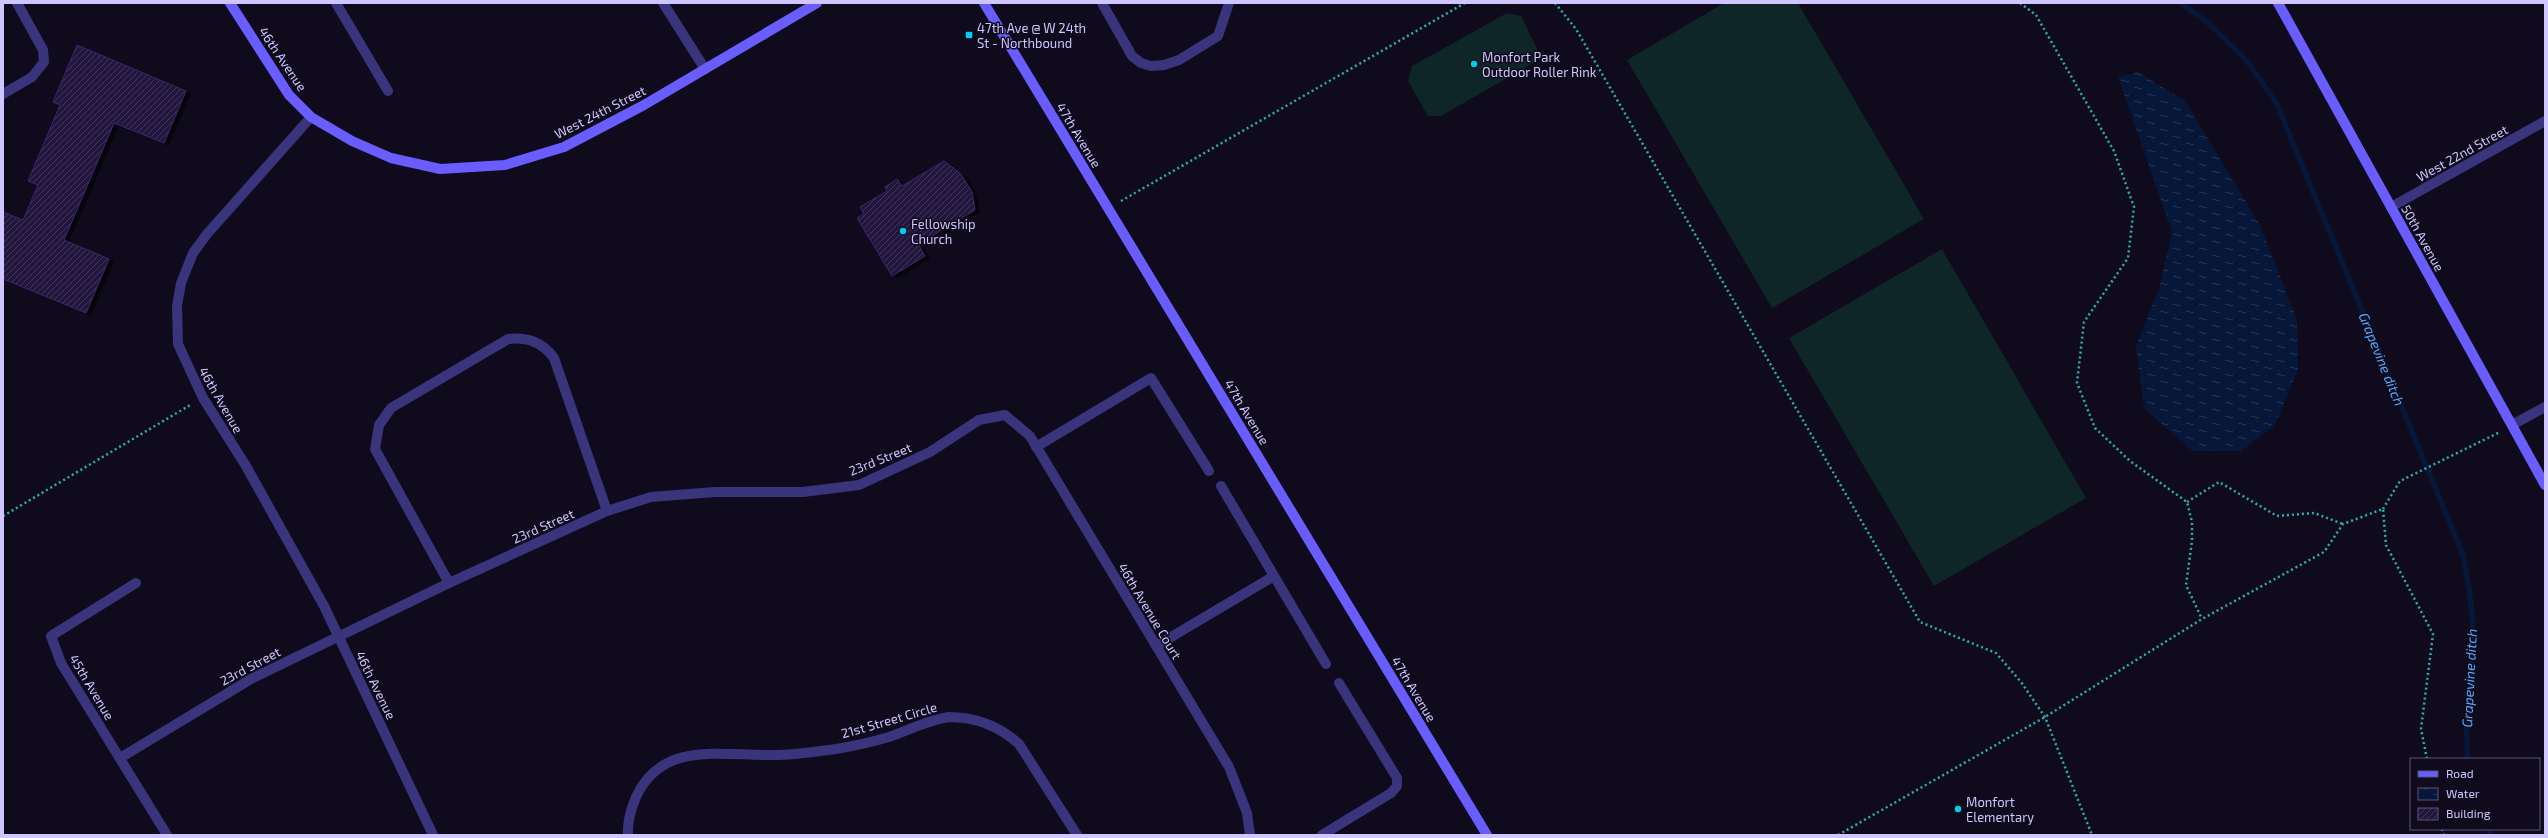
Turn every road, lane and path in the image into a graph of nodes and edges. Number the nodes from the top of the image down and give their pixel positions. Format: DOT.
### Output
graph roads {
  1 [pos="17,3"];
  2 [pos="230,3"];
  3 [pos="336,3"];
  4 [pos="663,3"];
  5 [pos="817,3"];
  6 [pos="984,3"];
  7 [pos="1102,3"];
  8 [pos="1230,3"];
  9 [pos="1465,3"];
  10 [pos="1555,3"];
  11 [pos="2020,3"];
  12 [pos="2278,3"];
  13 [pos="705,69"];
  14 [pos="388,91"];
  15 [pos="3,94"];
  16 [pos="311,117"];
  17 [pos="2545,121"];
  18 [pos="2391,207"];
  19 [pos="1108,209"];
  20 [pos="203,398"];
  21 [pos="2545,407"];
  22 [pos="1004,415"];
  23 [pos="2512,425"];
  24 [pos="1036,447"];
  25 [pos="1209,471"];
  26 [pos="2545,485"];
  27 [pos="1221,486"];
  28 [pos="2187,502"];
  29 [pos="2383,509"];
  30 [pos="607,511"];
  31 [pos="3,516"];
  32 [pos="2343,524"];
  33 [pos="1274,576"];
  34 [pos="136,583"];
  35 [pos="449,583"];
  36 [pos="2202,619"];
  37 [pos="338,636"];
  38 [pos="1156,646"];
  39 [pos="1326,664"];
  40 [pos="1339,683"];
  41 [pos="2045,717"];
  42 [pos="120,758"];
  43 [pos="2427,758"];
  44 [pos="167,835"];
  45 [pos="434,835"];
  46 [pos="628,835"];
  47 [pos="1077,835"];
  48 [pos="1250,835"];
  49 [pos="1322,835"];
  50 [pos="1487,835"];
  51 [pos="1838,835"];
  52 [pos="2092,835"];
  1 -- 15 [label="street"];
  2 -- 16 [label="street, 46th Avenue"];
  3 -- 14 [label="street"];
  4 -- 13 [label="street"];
  5 -- 13 [label="street, West 24th Street"];
  6 -- 19 [label="street, 47th Avenue"];
  7 -- 8 [label="street"];
  9 -- 19 [label="path"];
  10 -- 41 [label="path"];
  11 -- 28 [label="path"];
  12 -- 18 [label="street, 50th Avenue"];
  13 -- 16 [label="street, West 24th Street"];
  16 -- 20 [label="street, 46th Avenue"];
  17 -- 18 [label="street, West 22nd Street"];
  18 -- 23 [label="street, 50th Avenue"];
  19 -- 50 [label="street, 47th Avenue"];
  20 -- 31 [label="path"];
  20 -- 37 [label="street, 46th Avenue"];
  21 -- 23 [label="street"];
  22 -- 24 [label="street, 46th Avenue Court"];
  22 -- 30 [label="street, 23rd Street"];
  23 -- 26 [label="street, 50th Avenue"];
  23 -- 29 [label="path"];
  24 -- 25 [label="street"];
  24 -- 38 [label="street, 46th Avenue Court"];
  27 -- 33 [label="street"];
  28 -- 32 [label="path"];
  28 -- 36 [label="path"];
  29 -- 32 [label="path"];
  29 -- 43 [label="path"];
  30 -- 35 [label="street, 23rd Street"];
  30 -- 35 [label="street"];
  32 -- 36 [label="path"];
  33 -- 38 [label="street"];
  33 -- 39 [label="street"];
  34 -- 42 [label="street, 45th Avenue"];
  35 -- 37 [label="street, 23rd Street"];
  36 -- 41 [label="path"];
  37 -- 42 [label="street, 23rd Street"];
  37 -- 45 [label="street, 46th Avenue"];
  38 -- 48 [label="street, 46th Avenue Court"];
  40 -- 49 [label="street"];
  41 -- 51 [label="path"];
  41 -- 52 [label="path"];
  42 -- 44 [label="street, 45th Avenue"];
  46 -- 47 [label="street, 21st Street Circle"];
}
